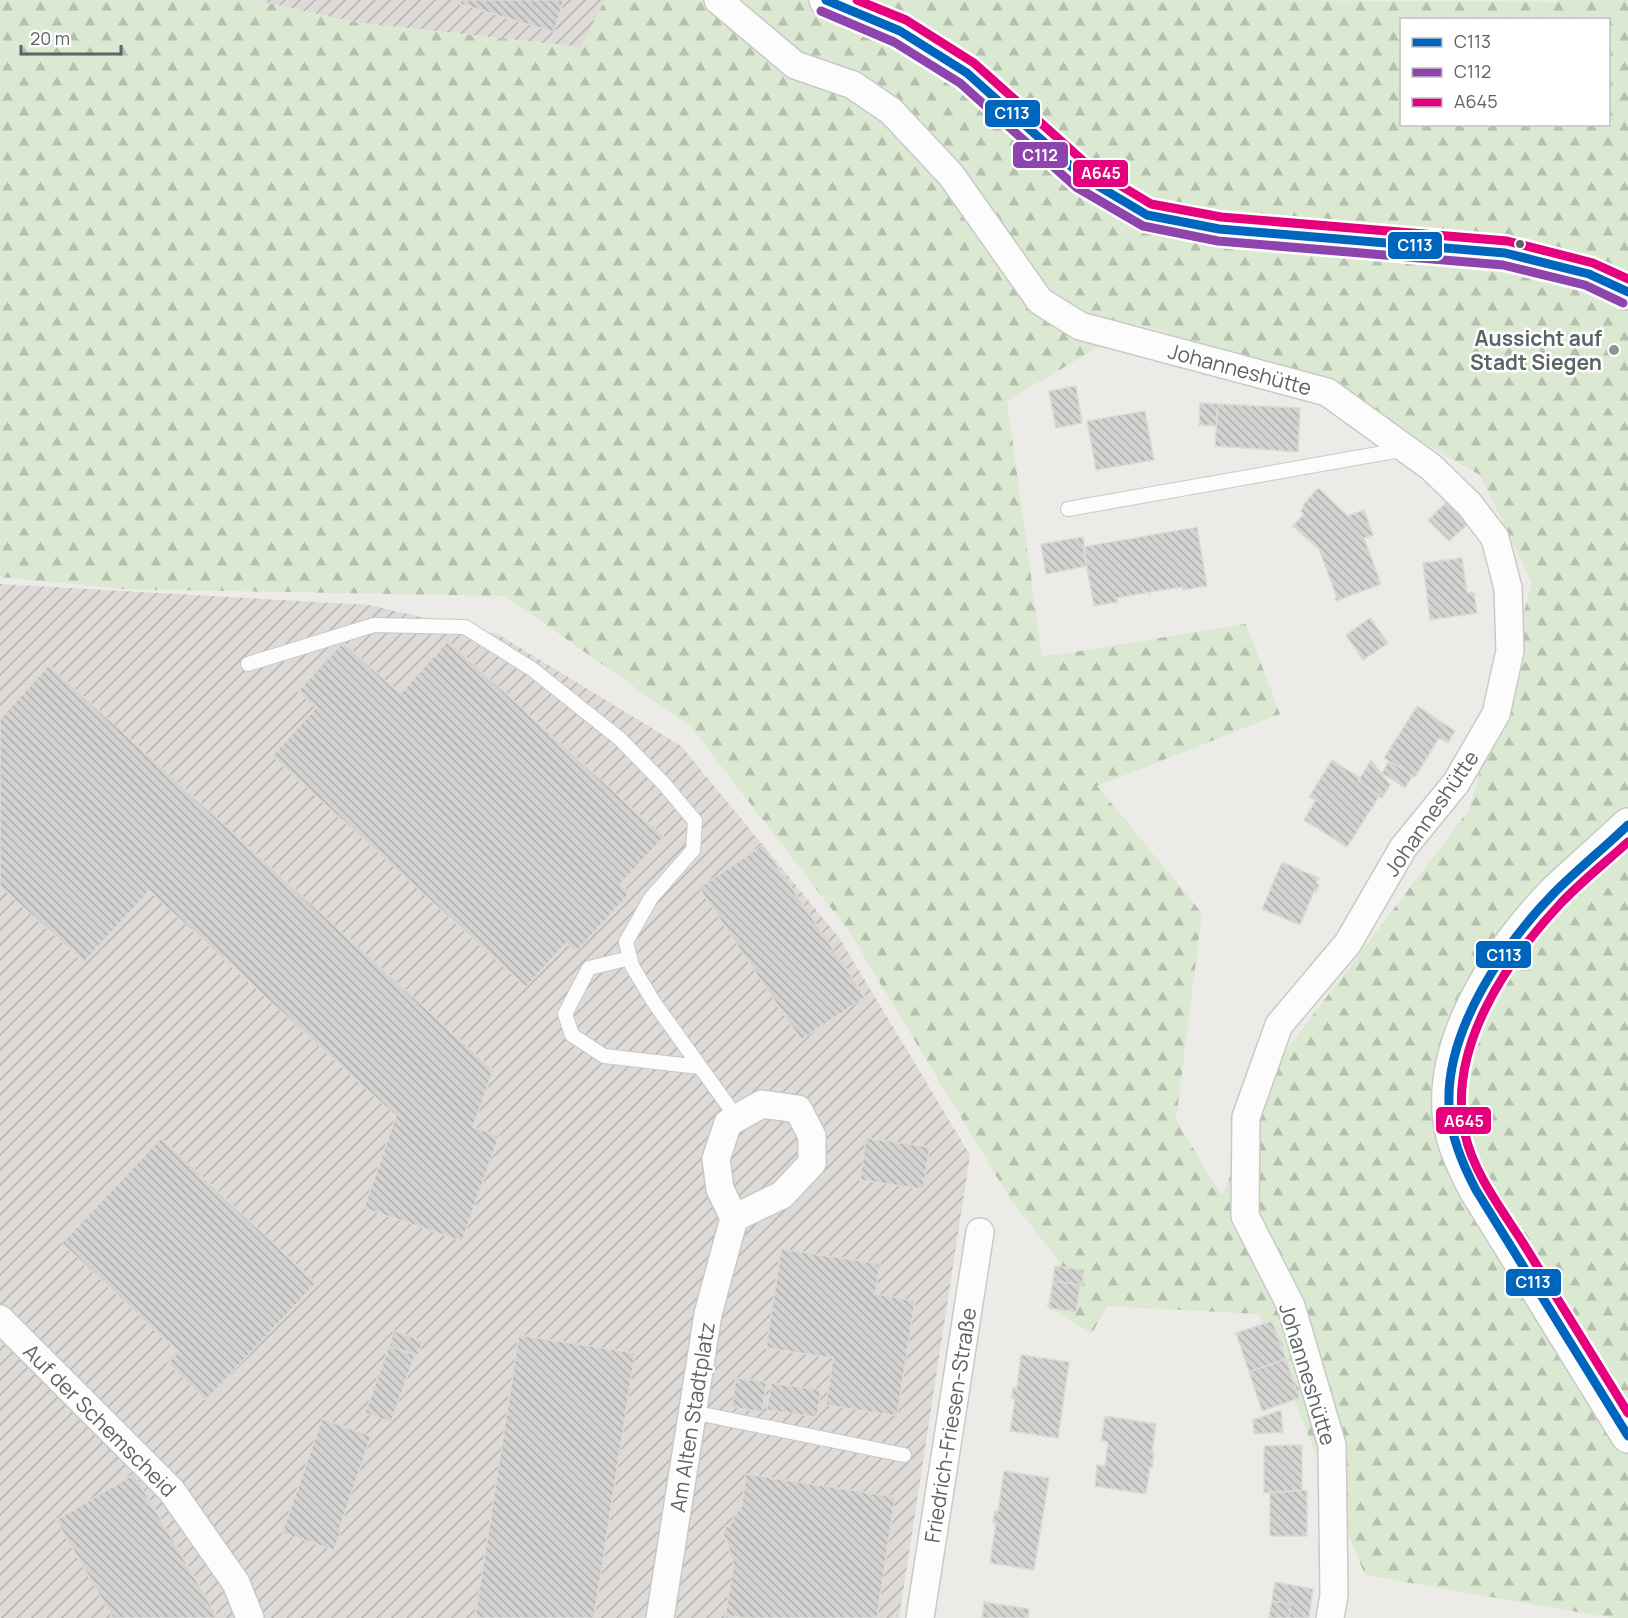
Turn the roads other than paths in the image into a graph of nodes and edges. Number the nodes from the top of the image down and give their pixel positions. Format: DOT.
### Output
graph roads {
  1 [pos="718,0"];
  2 [pos="826,0"];
  3 [pos="1628,292"];
  4 [pos="1406,449"];
  5 [pos="1068,509"];
  6 [pos="248,664"];
  7 [pos="1628,825"];
  8 [pos="630,958"];
  9 [pos="700,1067"];
  10 [pos="737,1118"];
  11 [pos="734,1218"];
  12 [pos="980,1232"];
  13 [pos="0,1319"];
  14 [pos="692,1412"];
  15 [pos="1628,1436"];
  16 [pos="904,1455"];
  17 [pos="250,1618"];
  18 [pos="660,1618"];
  19 [pos="920,1618"];
  20 [pos="1330,1618"];
  1 -- 4 [label="street, Johanneshütte"];
  2 -- 3 [label="main road"];
  4 -- 5 [label="lane"];
  4 -- 20 [label="street, Johanneshütte"];
  6 -- 8 [label="lane"];
  7 -- 15 [label="main road"];
  8 -- 9 [label="lane"];
  8 -- 9 [label="lane"];
  9 -- 10 [label="lane"];
  10 -- 11 [label="street"];
  10 -- 11 [label="street"];
  11 -- 14 [label="street, Am Alten Stadtplatz"];
  12 -- 19 [label="street, Friedrich-Friesen-Straße"];
  13 -- 17 [label="street, Auf der Schemscheid"];
  14 -- 16 [label="lane"];
  14 -- 18 [label="street, Am Alten Stadtplatz"];
}
